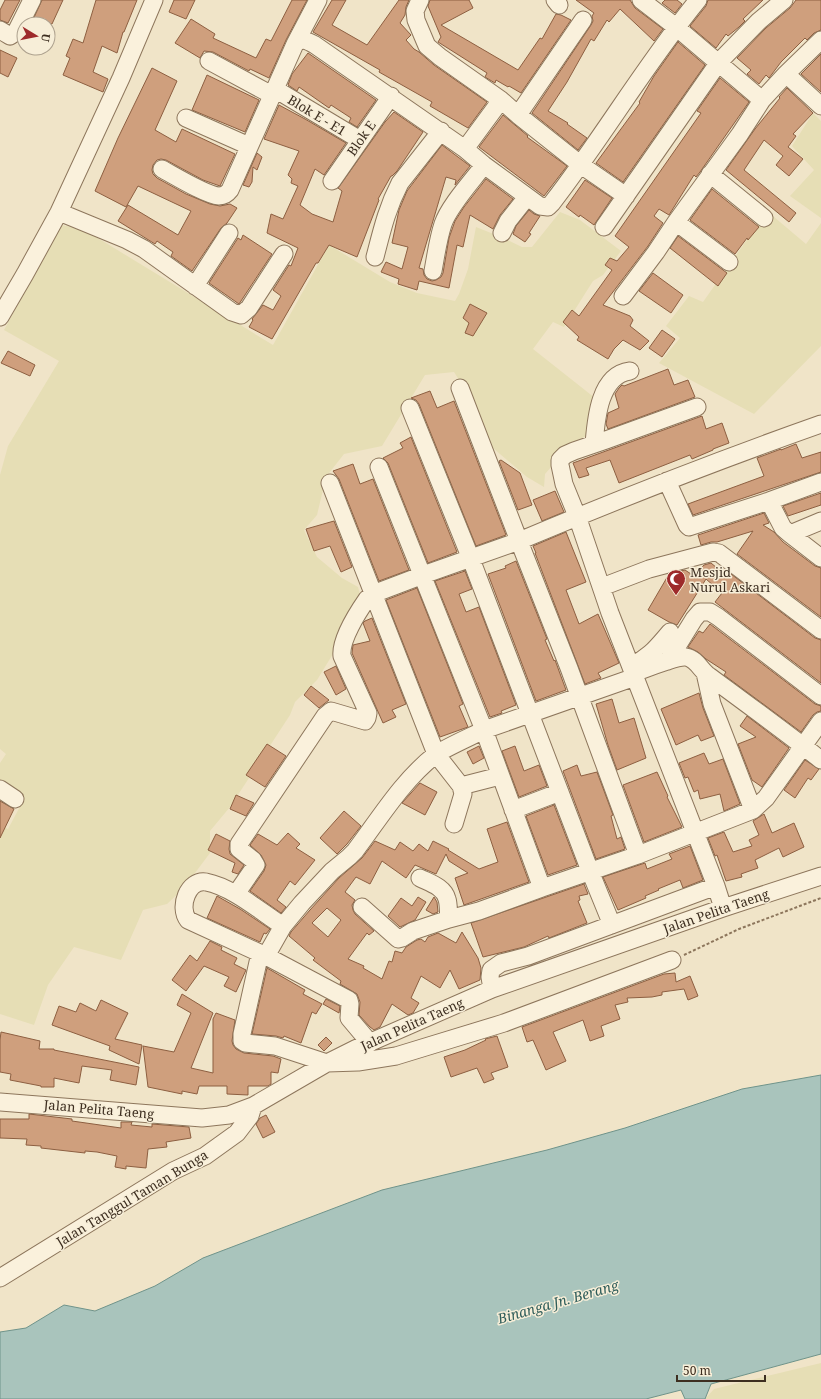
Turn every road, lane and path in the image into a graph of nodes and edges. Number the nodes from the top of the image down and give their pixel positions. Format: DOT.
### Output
graph roads {
  1 [pos="32,0"];
  2 [pos="154,0"];
  3 [pos="318,0"];
  4 [pos="420,0"];
  5 [pos="641,0"];
  6 [pos="698,0"];
  7 [pos="784,0"];
  8 [pos="583,20"];
  9 [pos="676,27"];
  10 [pos="0,30"];
  11 [pos="821,40"];
  12 [pos="295,44"];
  13 [pos="209,62"];
  14 [pos="719,62"];
  15 [pos="786,74"];
  16 [pos="274,92"];
  17 [pos="391,96"];
  18 [pos="501,100"];
  19 [pos="762,100"];
  20 [pos="821,106"];
  21 [pos="518,115"];
  22 [pos="186,118"];
  23 [pos="441,131"];
  24 [pos="360,140"];
  25 [pos="250,146"];
  26 [pos="465,149"];
  27 [pos="581,165"];
  28 [pos="484,166"];
  29 [pos="162,169"];
  30 [pos="710,174"];
  31 [pos="332,181"];
  32 [pos="626,196"];
  33 [pos="527,197"];
  34 [pos="59,212"];
  35 [pos="764,218"];
  36 [pos="676,222"];
  37 [pos="604,227"];
  38 [pos="229,233"];
  39 [pos="502,233"];
  40 [pos="284,254"];
  41 [pos="375,257"];
  42 [pos="729,262"];
  43 [pos="433,271"];
  44 [pos="195,286"];
  45 [pos="623,296"];
  46 [pos="0,317"];
  47 [pos="630,371"];
  48 [pos="460,388"];
  49 [pos="697,407"];
  50 [pos="410,408"];
  51 [pos="821,424"];
  52 [pos="594,444"];
  53 [pos="379,467"];
  54 [pos="667,481"];
  55 [pos="821,482"];
  56 [pos="330,483"];
  57 [pos="769,501"];
  58 [pos="578,516"];
  59 [pos="821,521"];
  60 [pos="790,534"];
  61 [pos="519,541"];
  62 [pos="821,558"];
  63 [pos="471,559"];
  64 [pos="423,575"];
  65 [pos="602,587"];
  66 [pos="373,594"];
  67 [pos="821,630"];
  68 [pos="670,632"];
  69 [pos="668,661"];
  70 [pos="633,672"];
  71 [pos="704,673"];
  72 [pos="580,696"];
  73 [pos="821,696"];
  74 [pos="529,714"];
  75 [pos="821,721"];
  76 [pos="484,730"];
  77 [pos="802,746"];
  78 [pos="436,754"];
  79 [pos="821,760"];
  80 [pos="500,776"];
  81 [pos="461,786"];
  82 [pos="0,789"];
  83 [pos="560,792"];
  84 [pos="15,799"];
  85 [pos="513,810"];
  86 [pos="753,810"];
  87 [pos="454,824"];
  88 [pos="696,833"];
  89 [pos="638,855"];
  90 [pos="590,872"];
  91 [pos="821,876"];
  92 [pos="420,878"];
  93 [pos="716,886"];
  94 [pos="542,888"];
  95 [pos="236,894"];
  96 [pos="821,898"];
  97 [pos="362,907"];
  98 [pos="723,908"];
  99 [pos="449,919"];
  100 [pos="612,925"];
  101 [pos="283,926"];
  102 [pos="263,954"];
  103 [pos="672,960"];
  104 [pos="492,989"];
  105 [pos="370,1042"];
  106 [pos="327,1063"];
  107 [pos="0,1102"];
  108 [pos="253,1106"];
  109 [pos="0,1278"];
  1 -- 10 [label="street"];
  2 -- 34 [label="street"];
  3 -- 12 [label="street"];
  4 -- 18 [label="street"];
  5 -- 9 [label="street"];
  6 -- 9 [label="street"];
  7 -- 14 [label="street"];
  8 -- 21 [label="street"];
  9 -- 14 [label="street"];
  9 -- 27 [label="street"];
  11 -- 15 [label="street"];
  12 -- 16 [label="street"];
  12 -- 17 [label="street"];
  13 -- 16 [label="street, Blok E - E1"];
  14 -- 19 [label="street"];
  14 -- 32 [label="street"];
  15 -- 19 [label="street"];
  15 -- 20 [label="street"];
  16 -- 24 [label="street, Blok E - E1"];
  16 -- 25 [label="street"];
  17 -- 23 [label="street"];
  17 -- 24 [label="street, Blok E"];
  18 -- 21 [label="street"];
  18 -- 26 [label="street"];
  19 -- 30 [label="street"];
  21 -- 27 [label="street"];
  22 -- 25 [label="street"];
  23 -- 26 [label="street"];
  23 -- 41 [label="street"];
  24 -- 31 [label="street, Blok E"];
  25 -- 29 [label="street"];
  26 -- 28 [label="street"];
  27 -- 32 [label="street"];
  27 -- 33 [label="street"];
  28 -- 33 [label="street"];
  28 -- 43 [label="street"];
  30 -- 35 [label="street"];
  30 -- 36 [label="street"];
  32 -- 37 [label="street"];
  33 -- 39 [label="street"];
  34 -- 44 [label="street"];
  34 -- 46 [label="street"];
  36 -- 42 [label="street"];
  36 -- 45 [label="street"];
  38 -- 44 [label="street"];
  40 -- 44 [label="street"];
  47 -- 52 [label="street"];
  48 -- 61 [label="street"];
  49 -- 52 [label="street"];
  50 -- 63 [label="street"];
  51 -- 54 [label="street"];
  52 -- 58 [label="street"];
  53 -- 64 [label="street"];
  54 -- 57 [label="street"];
  54 -- 58 [label="street"];
  55 -- 57 [label="street"];
  56 -- 66 [label="street"];
  57 -- 60 [label="street"];
  58 -- 61 [label="street"];
  58 -- 65 [label="street"];
  59 -- 60 [label="street"];
  60 -- 62 [label="street"];
  61 -- 63 [label="street"];
  61 -- 72 [label="street"];
  63 -- 64 [label="street"];
  63 -- 74 [label="street"];
  64 -- 66 [label="street"];
  64 -- 76 [label="street"];
  65 -- 67 [label="street"];
  65 -- 70 [label="street"];
  66 -- 78 [label="street"];
  66 -- 95 [label="street"];
  68 -- 70 [label="street"];
  69 -- 70 [label="street"];
  69 -- 71 [label="street"];
  69 -- 73 [label="street"];
  70 -- 72 [label="street"];
  70 -- 88 [label="street"];
  71 -- 77 [label="street"];
  71 -- 86 [label="street"];
  72 -- 74 [label="street"];
  72 -- 89 [label="street"];
  74 -- 76 [label="street"];
  74 -- 83 [label="street"];
  75 -- 77 [label="street"];
  76 -- 78 [label="street"];
  76 -- 80 [label="street"];
  77 -- 79 [label="street"];
  77 -- 86 [label="street"];
  78 -- 81 [label="street"];
  78 -- 101 [label="street"];
  80 -- 81 [label="street"];
  80 -- 85 [label="street"];
  81 -- 87 [label="street"];
  82 -- 84 [label="street"];
  83 -- 85 [label="street"];
  83 -- 90 [label="street"];
  85 -- 94 [label="street"];
  86 -- 88 [label="street"];
  88 -- 89 [label="street"];
  88 -- 93 [label="street"];
  89 -- 90 [label="street"];
  90 -- 94 [label="street"];
  90 -- 100 [label="street"];
  91 -- 98 [label="street, Jalan Pelita Taeng"];
  92 -- 99 [label="street"];
  93 -- 98 [label="street"];
  93 -- 100 [label="street"];
  94 -- 99 [label="street"];
  95 -- 101 [label="street"];
  95 -- 102 [label="street"];
  96 -- 103 [label="path"];
  97 -- 99 [label="street"];
  98 -- 104 [label="street, Jalan Pelita Taeng"];
  100 -- 104 [label="street"];
  101 -- 102 [label="street"];
  102 -- 105 [label="street"];
  102 -- 106 [label="street"];
  103 -- 106 [label="street"];
  104 -- 105 [label="street, Jalan Pelita Taeng"];
  105 -- 106 [label="street, Jalan Pelita Taeng"];
  106 -- 108 [label="street, Jalan Pelita Taeng"];
  107 -- 108 [label="street, Jalan Pelita Taeng"];
  108 -- 109 [label="street, Jalan Tanggul Taman Bunga"];
}
